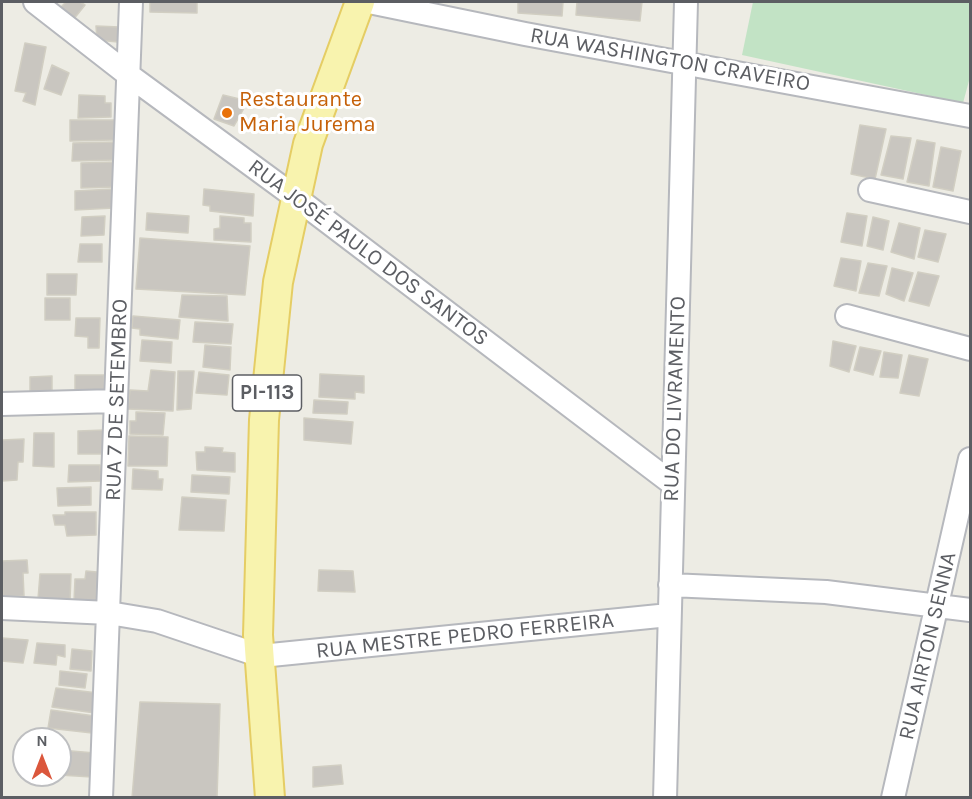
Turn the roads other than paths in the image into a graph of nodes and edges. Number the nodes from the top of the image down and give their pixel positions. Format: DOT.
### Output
graph roads {
  1 [pos="35,2"];
  2 [pos="131,2"];
  3 [pos="360,2"];
  4 [pos="369,2"];
  5 [pos="686,2"];
  6 [pos="684,61"];
  7 [pos="130,76"];
  8 [pos="970,116"];
  9 [pos="870,190"];
  10 [pos="295,197"];
  11 [pos="970,212"];
  12 [pos="848,316"];
  13 [pos="970,349"];
  14 [pos="116,401"];
  15 [pos="2,404"];
  16 [pos="970,459"];
  17 [pos="673,484"];
  18 [pos="670,585"];
  19 [pos="937,604"];
  20 [pos="2,608"];
  21 [pos="970,610"];
  22 [pos="109,614"];
  23 [pos="669,615"];
  24 [pos="259,646"];
  25 [pos="101,798"];
  26 [pos="270,798"];
  27 [pos="665,798"];
  28 [pos="893,798"];
  1 -- 7 [label="street, RUA JOSÉ PAULO DOS SANTOS"];
  2 -- 7 [label="street, RUA 7 DE SETEMBRO"];
  3 -- 10 [label="main road, PI-113"];
  4 -- 6 [label="street, RUA WASHINGTON CRAVEIRO"];
  5 -- 6 [label="street, RUA DO LIVRAMENTO"];
  6 -- 8 [label="street, RUA WASHINGTON CRAVEIRO"];
  6 -- 17 [label="street, RUA DO LIVRAMENTO"];
  7 -- 10 [label="street, RUA JOSÉ PAULO DOS SANTOS"];
  7 -- 14 [label="street, RUA 7 DE SETEMBRO"];
  9 -- 11 [label="street"];
  10 -- 17 [label="street, RUA JOSÉ PAULO DOS SANTOS"];
  10 -- 24 [label="main road, PI-113"];
  12 -- 13 [label="street"];
  14 -- 15 [label="street"];
  14 -- 22 [label="street, RUA 7 DE SETEMBRO"];
  16 -- 19 [label="street, RUA AIRTON SENNA"];
  17 -- 18 [label="street, RUA DO LIVRAMENTO"];
  18 -- 19 [label="street"];
  18 -- 23 [label="street, RUA DO LIVRAMENTO"];
  19 -- 21 [label="street"];
  19 -- 28 [label="street, RUA AIRTON SENNA"];
  20 -- 22 [label="street, RUA MESTRE PEDRO FERREIRA"];
  22 -- 24 [label="street, RUA MESTRE PEDRO FERREIRA"];
  22 -- 25 [label="street, RUA 7 DE SETEMBRO"];
  23 -- 24 [label="street, RUA MESTRE PEDRO FERREIRA"];
  23 -- 27 [label="street, RUA DO LIVRAMENTO"];
  24 -- 26 [label="main road, PI-113"];
}
